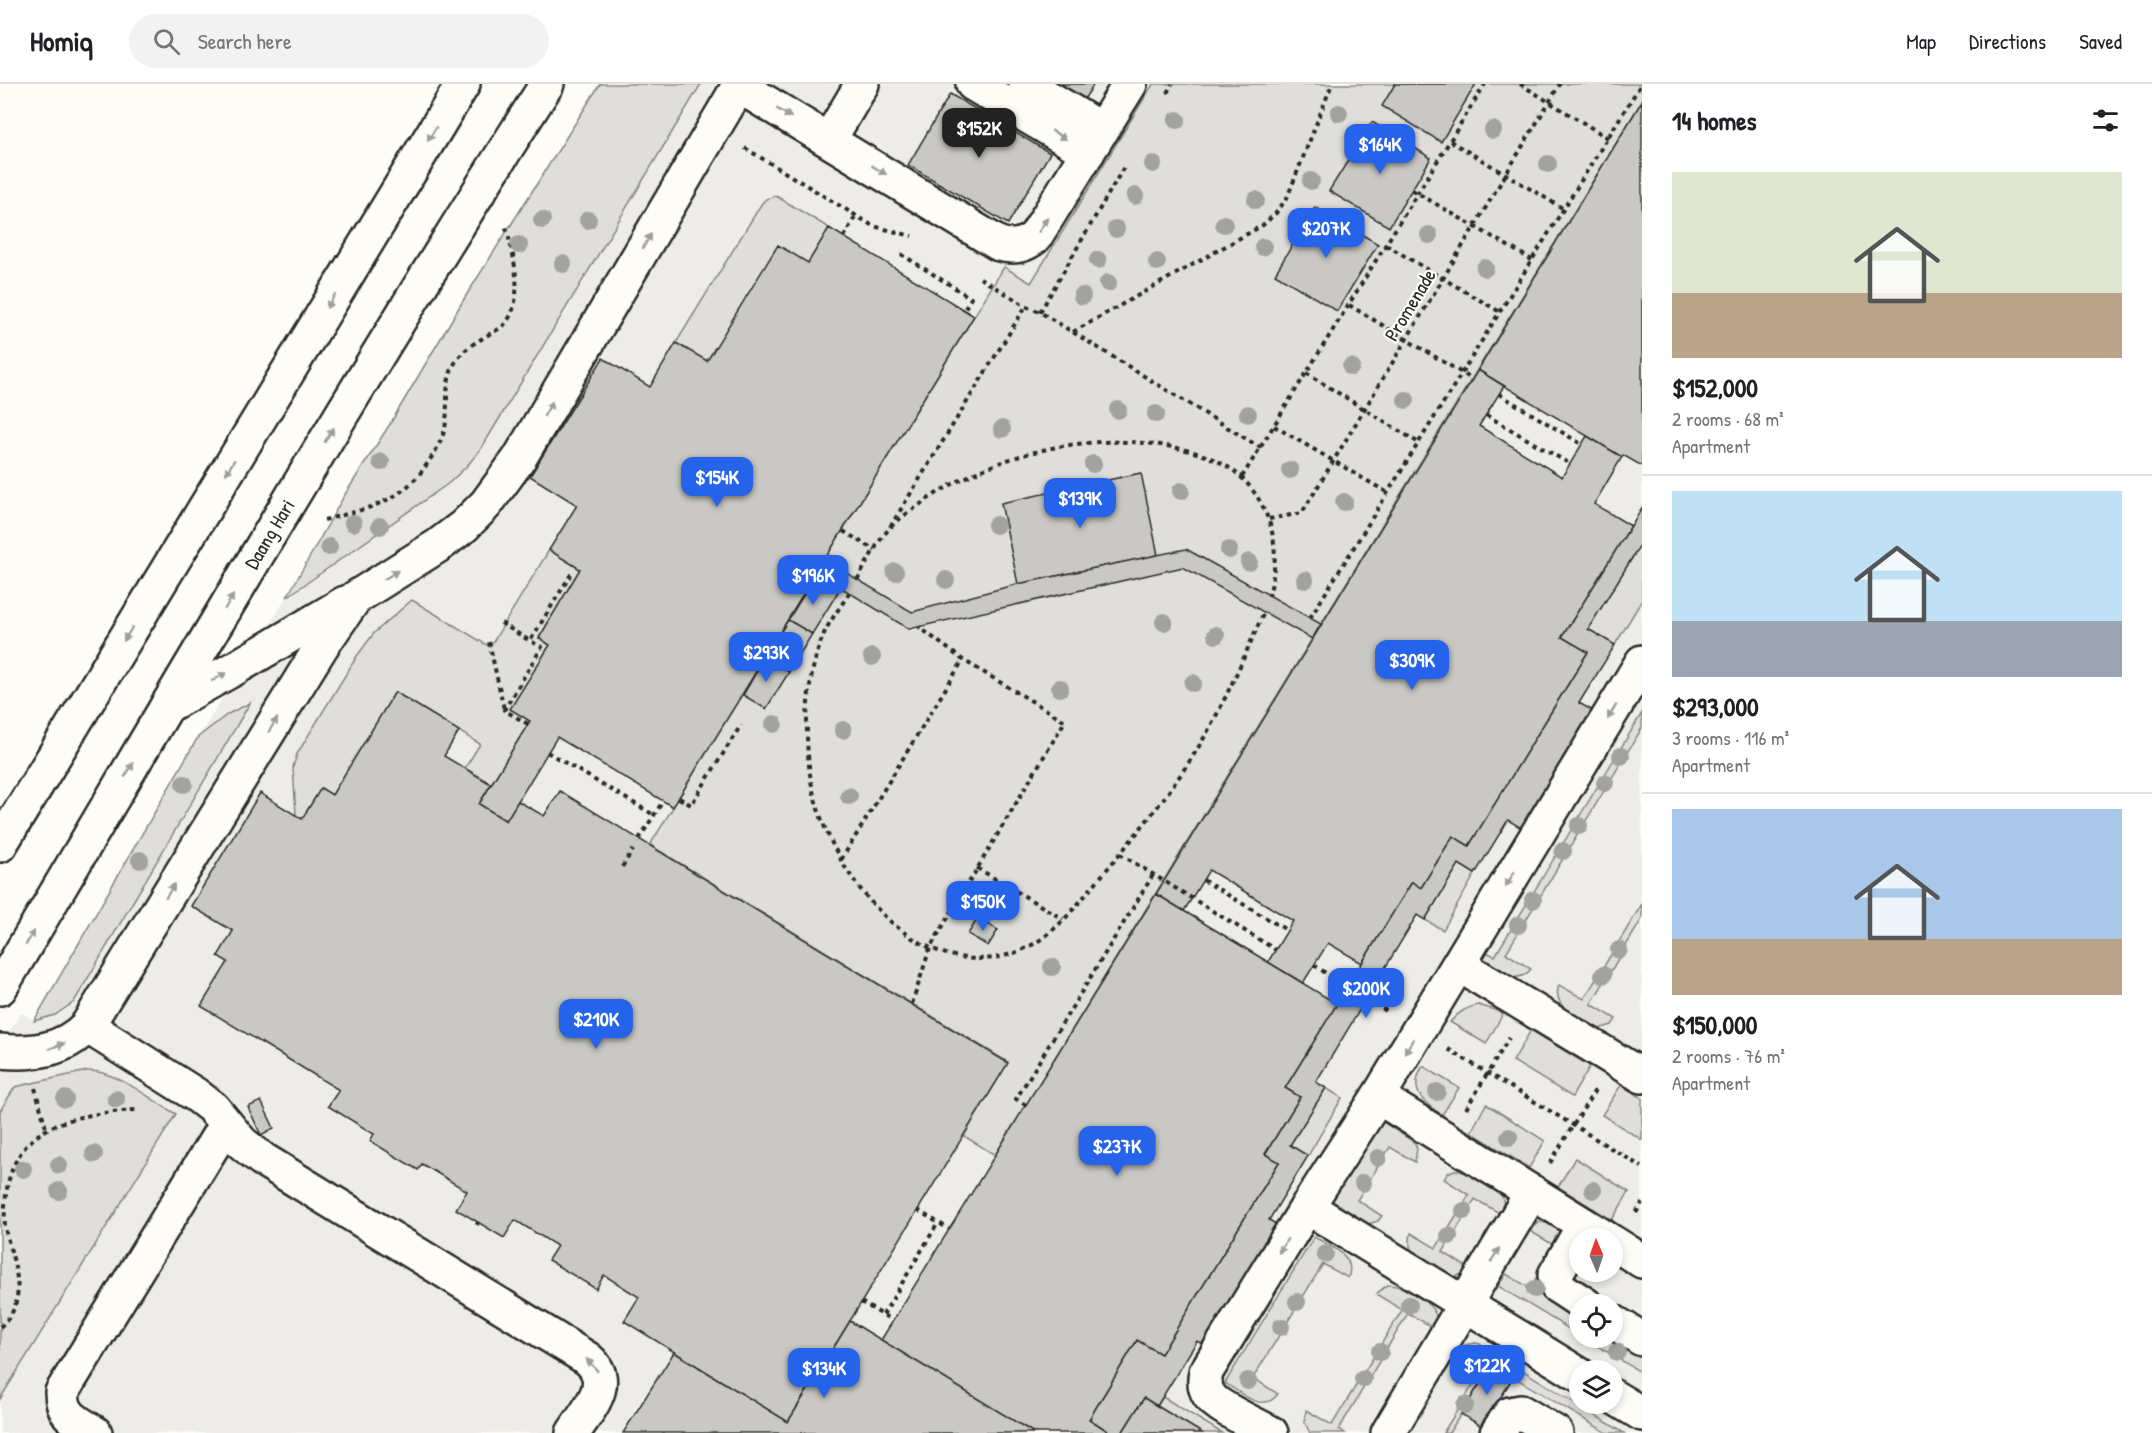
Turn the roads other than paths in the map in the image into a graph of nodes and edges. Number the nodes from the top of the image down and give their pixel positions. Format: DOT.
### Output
graph roads {
  1 [pos="463,84"];
  2 [pos="547,84"];
  3 [pos="862,84"];
  4 [pos="973,84"];
  5 [pos="1026,84"];
  6 [pos="1130,84"];
  7 [pos="740,85"];
  8 [pos="829,140"];
  9 [pos="1095,141"];
  10 [pos="355,598"];
  11 [pos="1642,662"];
  12 [pos="167,706"];
  13 [pos="0,845"];
  14 [pos="1459,964"];
  15 [pos="0,988"];
  16 [pos="87,1026"];
  17 [pos="0,1051"];
  18 [pos="1642,1076"];
  19 [pos="1378,1097"];
  20 [pos="226,1124"];
  21 [pos="1532,1192"];
  22 [pos="1307,1207"];
  23 [pos="1589,1228"];
  24 [pos="1623,1249"];
  25 [pos="1569,1260"];
  26 [pos="1642,1261"];
  27 [pos="1569,1294"];
  28 [pos="1465,1305"];
  29 [pos="1623,1328"];
  30 [pos="1642,1339"];
  31 [pos="1569,1368"];
  32 [pos="1623,1403"];
  33 [pos="1642,1414"];
  34 [pos="96,1433"];
  35 [pos="573,1433"];
  36 [pos="1271,1433"];
  37 [pos="1388,1433"];
  38 [pos="1497,1433"];
  39 [pos="1556,1433"];
  1 -- 13 [label="main road, one-way"];
  12 -- 2 [label="main road, Daang Hari, one-way"];
  3 -- 8 [label="main road"];
  4 -- 9 [label="main road, one-way"];
  5 -- 9 [label="main road"];
  6 -- 9 [label="main road"];
  7 -- 8 [label="main road, one-way"];
  10 -- 7 [label="main road, one-way"];
  8 -- 9 [label="main road, one-way"];
  12 -- 10 [label="main road, one-way"];
  16 -- 10 [label="main road, one-way"];
  11 -- 14 [label="main road, one-way"];
  15 -- 12 [label="main road, Daang Hari, one-way"];
  14 -- 18 [label="main road"];
  14 -- 19 [label="main road, one-way"];
  17 -- 16 [label="main road, one-way"];
  16 -- 20 [label="main road"];
  19 -- 21 [label="main road"];
  19 -- 22 [label="main road"];
  20 -- 34 [label="main road"];
  35 -- 20 [label="main road, one-way"];
  21 -- 23 [label="main road"];
  28 -- 21 [label="main road, one-way"];
  22 -- 28 [label="main road"];
  22 -- 36 [label="main road, one-way"];
  24 -- 26 [label="main road"];
  25 -- 27 [label="main road"];
  28 -- 31 [label="main road"];
  28 -- 37 [label="main road"];
  29 -- 30 [label="main road"];
  32 -- 33 [label="main road"];
  38 -- 39 [label="main road"];
}
